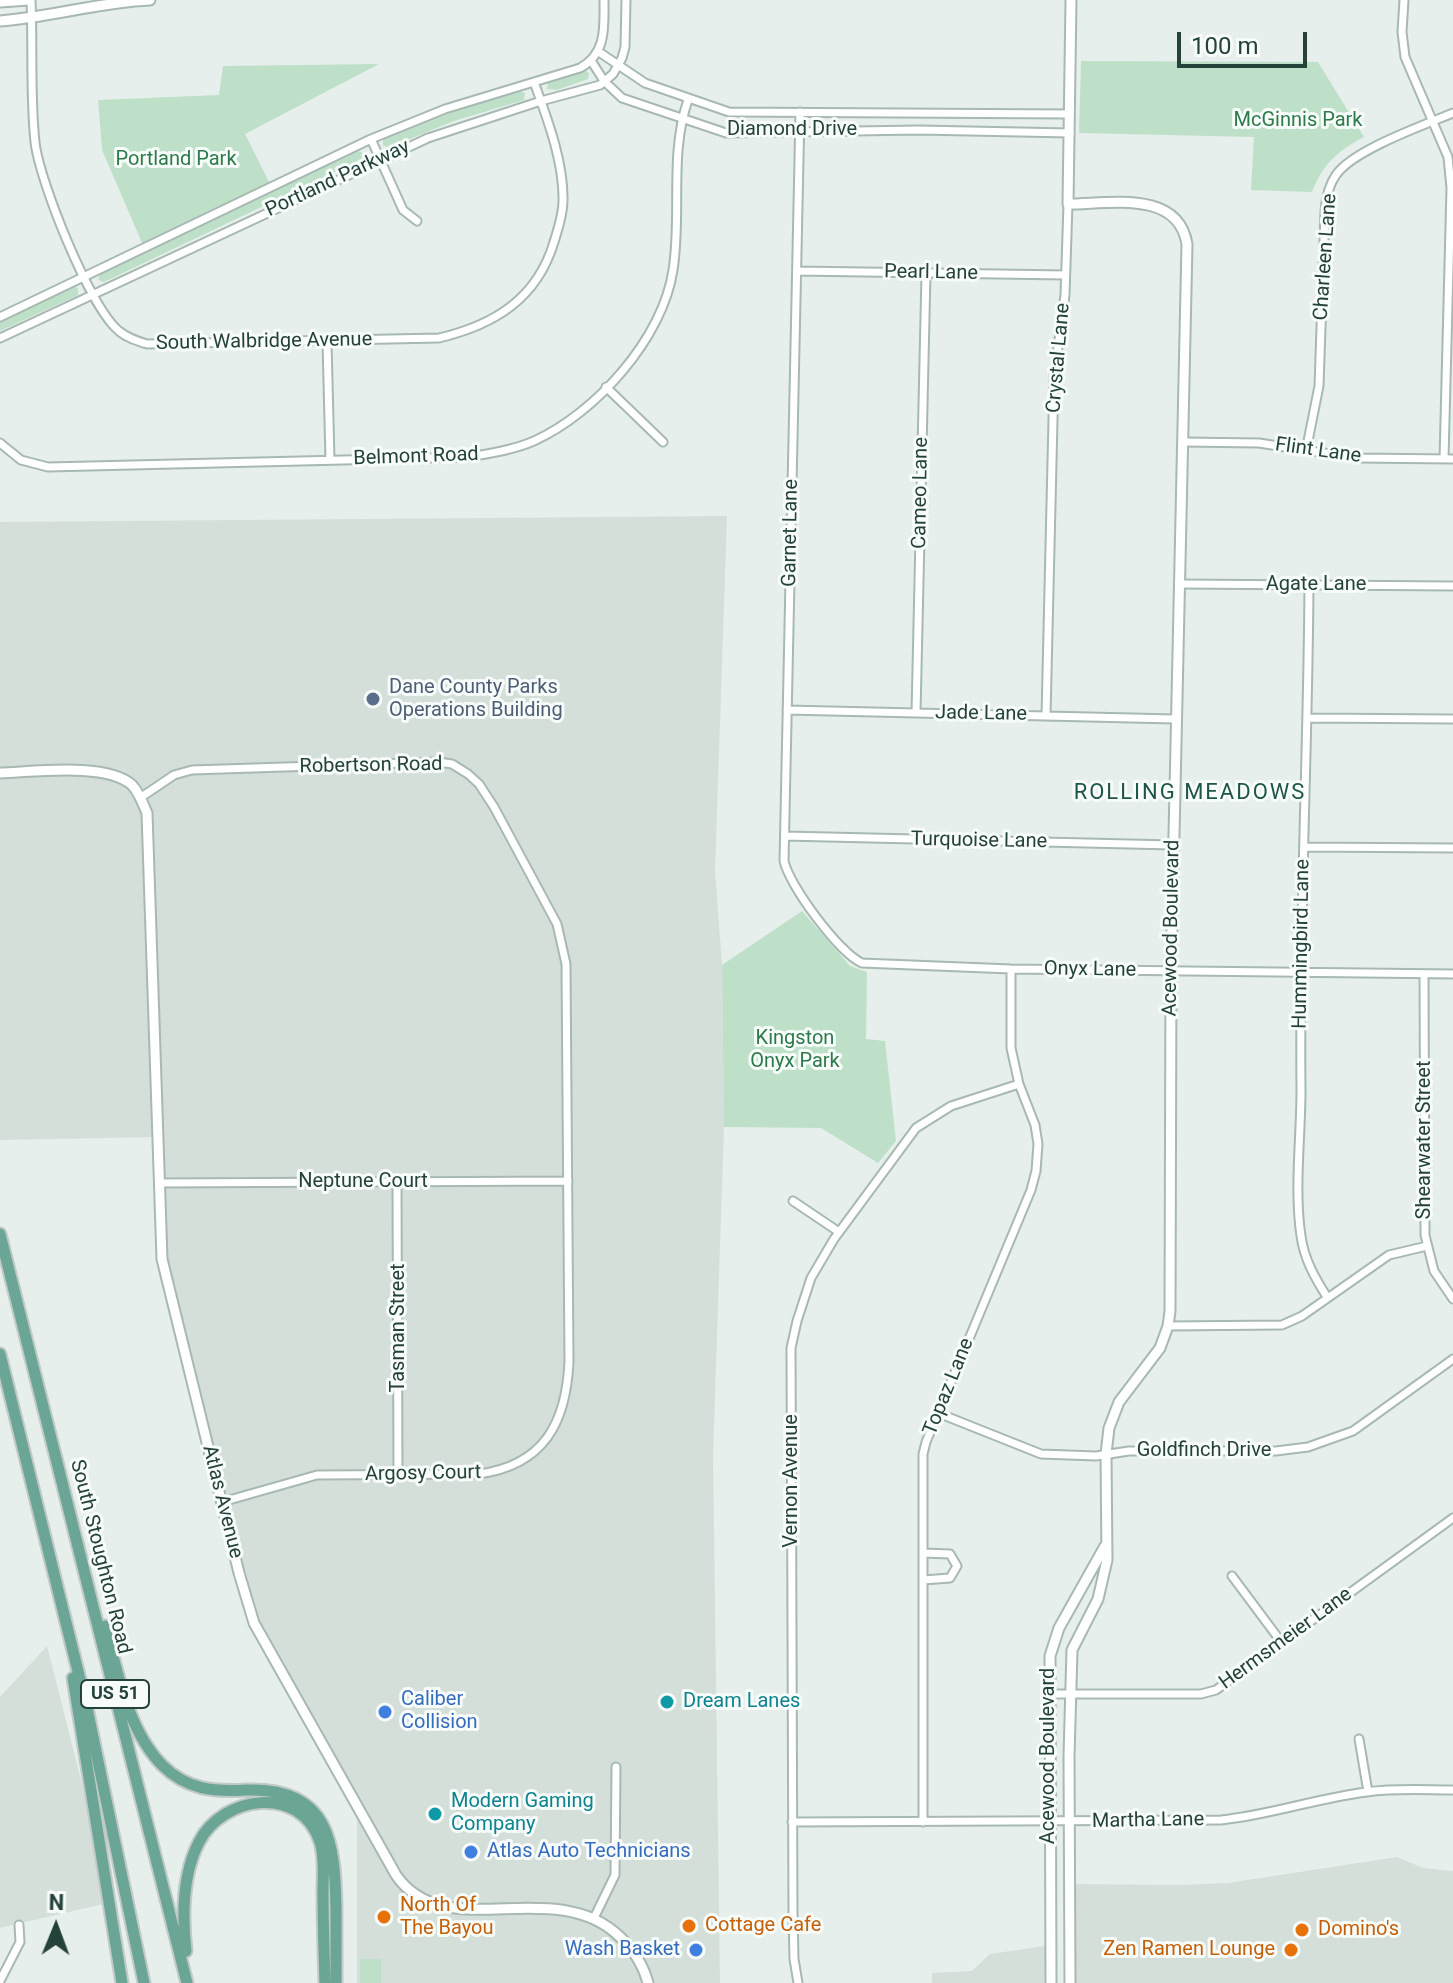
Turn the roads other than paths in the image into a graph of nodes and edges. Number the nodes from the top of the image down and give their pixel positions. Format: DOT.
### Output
graph roads {
  1 [pos="30,0"];
  2 [pos="88,0"];
  3 [pos="150,0"];
  4 [pos="604,0"];
  5 [pos="626,0"];
  6 [pos="1071,0"];
  7 [pos="1404,0"];
  8 [pos="0,2"];
  9 [pos="105,3"];
  10 [pos="32,18"];
  11 [pos="0,21"];
  12 [pos="599,52"];
  13 [pos="592,62"];
  14 [pos="619,64"];
  15 [pos="604,81"];
  16 [pos="534,82"];
  17 [pos="688,100"];
  18 [pos="541,101"];
  19 [pos="800,112"];
  20 [pos="919,112"];
  21 [pos="1453,113"];
  22 [pos="1070,114"];
  23 [pos="681,119"];
  24 [pos="1432,122"];
  25 [pos="919,130"];
  26 [pos="800,132"];
  27 [pos="1070,133"];
  28 [pos="371,139"];
  29 [pos="379,159"];
  30 [pos="1068,204"];
  31 [pos="417,221"];
  32 [pos="797,271"];
  33 [pos="926,273"];
  34 [pos="1065,275"];
  35 [pos="84,277"];
  36 [pos="93,295"];
  37 [pos="0,317"];
  38 [pos="0,338"];
  39 [pos="327,342"];
  40 [pos="606,387"];
  41 [pos="663,442"];
  42 [pos="1183,442"];
  43 [pos="0,443"];
  44 [pos="1306,451"];
  45 [pos="1448,459"];
  46 [pos="330,460"];
  47 [pos="1180,584"];
  48 [pos="1309,585"];
  49 [pos="1453,586"];
  50 [pos="787,710"];
  51 [pos="916,713"];
  52 [pos="1046,716"];
  53 [pos="1309,718"];
  54 [pos="1175,719"];
  55 [pos="1453,719"];
  56 [pos="0,773"];
  57 [pos="140,798"];
  58 [pos="785,836"];
  59 [pos="1173,845"];
  60 [pos="1305,847"];
  61 [pos="1453,848"];
  62 [pos="833,937"];
  63 [pos="1011,969"];
  64 [pos="1171,971"];
  65 [pos="1300,973"];
  66 [pos="1424,974"];
  67 [pos="1453,974"];
  68 [pos="1019,1084"];
  69 [pos="568,1181"];
  70 [pos="397,1182"];
  71 [pos="159,1183"];
  72 [pos="793,1201"];
  73 [pos="839,1232"];
  74 [pos="0,1234"];
  75 [pos="1427,1246"];
  76 [pos="1327,1297"];
  77 [pos="1453,1299"];
  78 [pos="1168,1326"];
  79 [pos="0,1354"];
  80 [pos="1453,1359"];
  81 [pos="43,1406"];
  82 [pos="938,1413"];
  83 [pos="1106,1454"];
  84 [pos="398,1474"];
  85 [pos="222,1502"];
  86 [pos="1452,1520"];
  87 [pos="1107,1543"];
  88 [pos="923,1553"];
  89 [pos="1232,1576"];
  90 [pos="923,1580"];
  91 [pos="60,1599"];
  92 [pos="1282,1643"];
  93 [pos="1069,1693"];
  94 [pos="1049,1694"];
  95 [pos="1359,1739"];
  96 [pos="616,1767"];
  97 [pos="1453,1790"];
  98 [pos="1368,1792"];
  99 [pos="792,1822"];
  100 [pos="923,1822"];
  101 [pos="1049,1822"];
  102 [pos="1070,1822"];
  103 [pos="594,1918"];
  104 [pos="19,1925"];
  105 [pos="0,1981"];
  106 [pos="122,1983"];
  107 [pos="144,1983"];
  108 [pos="188,1983"];
  109 [pos="325,1983"];
  110 [pos="336,1983"];
  111 [pos="648,1983"];
  112 [pos="798,1983"];
  113 [pos="1051,1983"];
  114 [pos="1070,1983"];
  1 -- 8 [label="street"];
  1 -- 10 [label="street, South Walbridge Avenue"];
  2 -- 9 [label="street"];
  3 -- 9 [label="street"];
  4 -- 12 [label="street"];
  5 -- 14 [label="street"];
  6 -- 22 [label="street, Crystal Lane"];
  7 -- 24 [label="street"];
  9 -- 10 [label="street"];
  10 -- 11 [label="street"];
  10 -- 35 [label="street, South Walbridge Avenue"];
  12 -- 13 [label="street"];
  12 -- 14 [label="street, Diamond Drive"];
  13 -- 15 [label="street, Diamond Drive"];
  13 -- 16 [label="street, Portland Parkway"];
  14 -- 15 [label="street, Portland Parkway"];
  14 -- 17 [label="street, Diamond Drive"];
  15 -- 18 [label="street, Portland Parkway"];
  15 -- 23 [label="street, Diamond Drive"];
  16 -- 18 [label="street, South Walbridge Avenue"];
  16 -- 28 [label="street, Portland Parkway"];
  17 -- 19 [label="street, Diamond Drive"];
  17 -- 23 [label="street, Belmont Road"];
  18 -- 29 [label="street, Portland Parkway"];
  18 -- 39 [label="street, South Walbridge Avenue"];
  19 -- 20 [label="street, Diamond Drive"];
  19 -- 26 [label="street, Garnet Lane"];
  20 -- 22 [label="street, Diamond Drive"];
  20 -- 25 [label="street"];
  21 -- 24 [label="street, Charleen Lane"];
  22 -- 27 [label="street, Crystal Lane"];
  23 -- 26 [label="street, Diamond Drive"];
  23 -- 40 [label="street, Belmont Road"];
  24 -- 44 [label="street, Charleen Lane"];
  24 -- 45 [label="street"];
  25 -- 26 [label="street, Diamond Drive"];
  25 -- 27 [label="street, Diamond Drive"];
  26 -- 32 [label="street, Garnet Lane"];
  27 -- 30 [label="street, Crystal Lane"];
  28 -- 29 [label="street"];
  28 -- 35 [label="street, Portland Parkway"];
  29 -- 31 [label="street"];
  29 -- 36 [label="street, Portland Parkway"];
  30 -- 34 [label="street, Crystal Lane"];
  30 -- 42 [label="street, Acewood Boulevard"];
  32 -- 33 [label="street, Pearl Lane"];
  32 -- 50 [label="street, Garnet Lane"];
  33 -- 34 [label="street, Pearl Lane"];
  33 -- 51 [label="street, Cameo Lane"];
  34 -- 52 [label="street, Crystal Lane"];
  35 -- 36 [label="street, South Walbridge Avenue"];
  35 -- 37 [label="street, Portland Parkway"];
  36 -- 38 [label="street, Portland Parkway"];
  36 -- 39 [label="street, South Walbridge Avenue"];
  39 -- 46 [label="street"];
  40 -- 41 [label="street"];
  40 -- 46 [label="street, Belmont Road"];
  42 -- 44 [label="street, Flint Lane"];
  42 -- 47 [label="street, Acewood Boulevard"];
  43 -- 46 [label="street, Belmont Road"];
  44 -- 45 [label="street, Flint Lane"];
  47 -- 48 [label="street, Agate Lane"];
  47 -- 54 [label="street, Acewood Boulevard"];
  48 -- 49 [label="street, Agate Lane"];
  48 -- 53 [label="street, Hummingbird Lane"];
  50 -- 51 [label="street, Jade Lane"];
  50 -- 58 [label="street, Garnet Lane"];
  51 -- 52 [label="street, Jade Lane"];
  52 -- 54 [label="street, Jade Lane"];
  53 -- 55 [label="street"];
  53 -- 60 [label="street, Hummingbird Lane"];
  54 -- 59 [label="street, Acewood Boulevard"];
  56 -- 57 [label="street"];
  57 -- 69 [label="street, Robertson Road"];
  57 -- 71 [label="street, Atlas Avenue"];
  58 -- 59 [label="street, Turquoise Lane"];
  58 -- 62 [label="street, Garnet Lane"];
  59 -- 64 [label="street, Acewood Boulevard"];
  60 -- 61 [label="street"];
  60 -- 65 [label="street, Hummingbird Lane"];
  62 -- 63 [label="street, Onyx Lane"];
  63 -- 64 [label="street, Onyx Lane"];
  63 -- 68 [label="street, Topaz Lane"];
  64 -- 65 [label="street, Onyx Lane"];
  64 -- 78 [label="street, Acewood Boulevard"];
  65 -- 66 [label="street, Onyx Lane"];
  65 -- 76 [label="street, Hummingbird Lane"];
  66 -- 67 [label="street, Onyx Lane"];
  66 -- 75 [label="street, Shearwater Street"];
  68 -- 73 [label="street, Vernon Avenue"];
  68 -- 82 [label="street, Topaz Lane"];
  69 -- 70 [label="street, Neptune Court"];
  69 -- 84 [label="street, Argosy Court"];
  70 -- 71 [label="street, Neptune Court"];
  70 -- 84 [label="street, Tasman Street"];
  71 -- 85 [label="street, Atlas Avenue"];
  72 -- 73 [label="street"];
  73 -- 99 [label="street, Vernon Avenue"];
  74 -- 81 [label="main road, South Stoughton Road / US 51"];
  75 -- 76 [label="street"];
  75 -- 77 [label="street, Shearwater Street"];
  76 -- 78 [label="street"];
  78 -- 83 [label="street, Acewood Boulevard"];
  79 -- 91 [label="main road, US 51"];
  80 -- 83 [label="street, Goldfinch Drive"];
  81 -- 108 [label="main road, South Stoughton Road / US 51"];
  81 -- 110 [label="main road"];
  82 -- 83 [label="street, Goldfinch Drive"];
  82 -- 88 [label="street, Topaz Lane"];
  83 -- 87 [label="street, Acewood Boulevard"];
  84 -- 85 [label="street, Argosy Court"];
  85 -- 103 [label="street, Atlas Avenue"];
  86 -- 92 [label="street, Hermsmeier Lane"];
  87 -- 93 [label="street, Acewood Boulevard"];
  87 -- 94 [label="street, Acewood Boulevard"];
  88 -- 90 [label="street, Topaz Lane"];
  88 -- 90 [label="street"];
  89 -- 92 [label="street"];
  90 -- 100 [label="street, Topaz Lane"];
  91 -- 106 [label="main road"];
  91 -- 107 [label="main road, US 51"];
  92 -- 93 [label="street, Hermsmeier Lane"];
  93 -- 94 [label="street, Hermsmeier Lane"];
  93 -- 102 [label="street, Acewood Boulevard"];
  94 -- 101 [label="street, Acewood Boulevard"];
  95 -- 98 [label="street"];
  96 -- 103 [label="street"];
  97 -- 98 [label="street, Martha Lane"];
  98 -- 102 [label="street, Martha Lane"];
  99 -- 100 [label="street, Martha Lane"];
  99 -- 112 [label="street, Vernon Avenue"];
  100 -- 101 [label="street, Martha Lane"];
  101 -- 102 [label="street, Martha Lane"];
  101 -- 113 [label="street, Acewood Boulevard"];
  102 -- 114 [label="street, Acewood Boulevard"];
  103 -- 111 [label="street, Atlas Avenue"];
  104 -- 105 [label="street"];
  108 -- 109 [label="main road"];
}
